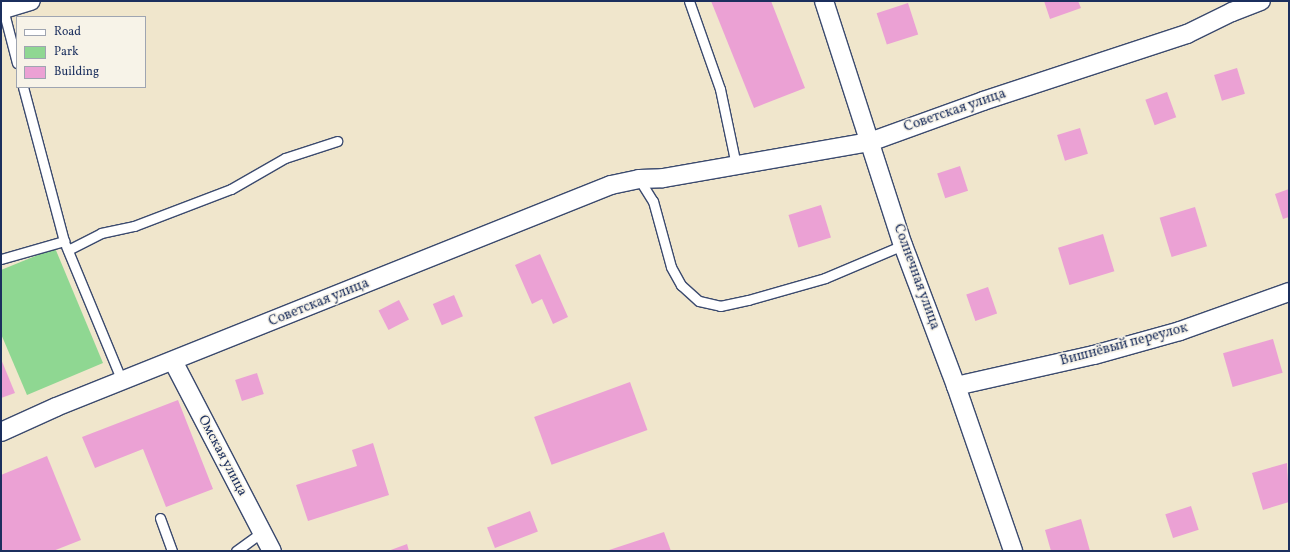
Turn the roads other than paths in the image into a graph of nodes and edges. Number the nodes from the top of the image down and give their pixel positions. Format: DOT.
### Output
graph roads {
  1 [pos="31,1"];
  2 [pos="689,1"];
  3 [pos="824,1"];
  4 [pos="1261,1"];
  5 [pos="2,9"];
  6 [pos="16,59"];
  7 [pos="23,88"];
  8 [pos="337,141"];
  9 [pos="870,142"];
  10 [pos="736,165"];
  11 [pos="639,179"];
  12 [pos="64,241"];
  13 [pos="903,244"];
  14 [pos="68,250"];
  15 [pos="1,259"];
  16 [pos="1289,292"];
  17 [pos="173,362"];
  18 [pos="122,381"];
  19 [pos="956,386"];
  20 [pos="1,432"];
  21 [pos="160,518"];
  22 [pos="262,532"];
  23 [pos="172,551"];
  24 [pos="236,551"];
  25 [pos="272,551"];
  26 [pos="1013,551"];
  1 -- 5 [label="street"];
  2 -- 10 [label="lane"];
  3 -- 9 [label="street, Солнечная улица"];
  4 -- 9 [label="street, Советская улица"];
  5 -- 6 [label="lane"];
  7 -- 12 [label="lane"];
  8 -- 14 [label="lane"];
  9 -- 10 [label="street, Советская улица"];
  9 -- 13 [label="street, Солнечная улица"];
  10 -- 11 [label="street, Советская улица"];
  11 -- 13 [label="lane"];
  11 -- 17 [label="street, Советская улица"];
  12 -- 14 [label="lane"];
  12 -- 15 [label="lane"];
  13 -- 19 [label="street, Солнечная улица"];
  14 -- 18 [label="lane"];
  16 -- 19 [label="street, Вишнёвый переулок"];
  17 -- 18 [label="street, Советская улица"];
  17 -- 22 [label="street, Омская улица"];
  18 -- 20 [label="street, Советская улица"];
  19 -- 26 [label="street, Солнечная улица"];
  21 -- 23 [label="lane"];
  22 -- 24 [label="lane"];
  22 -- 25 [label="street, Омская улица"];
}
